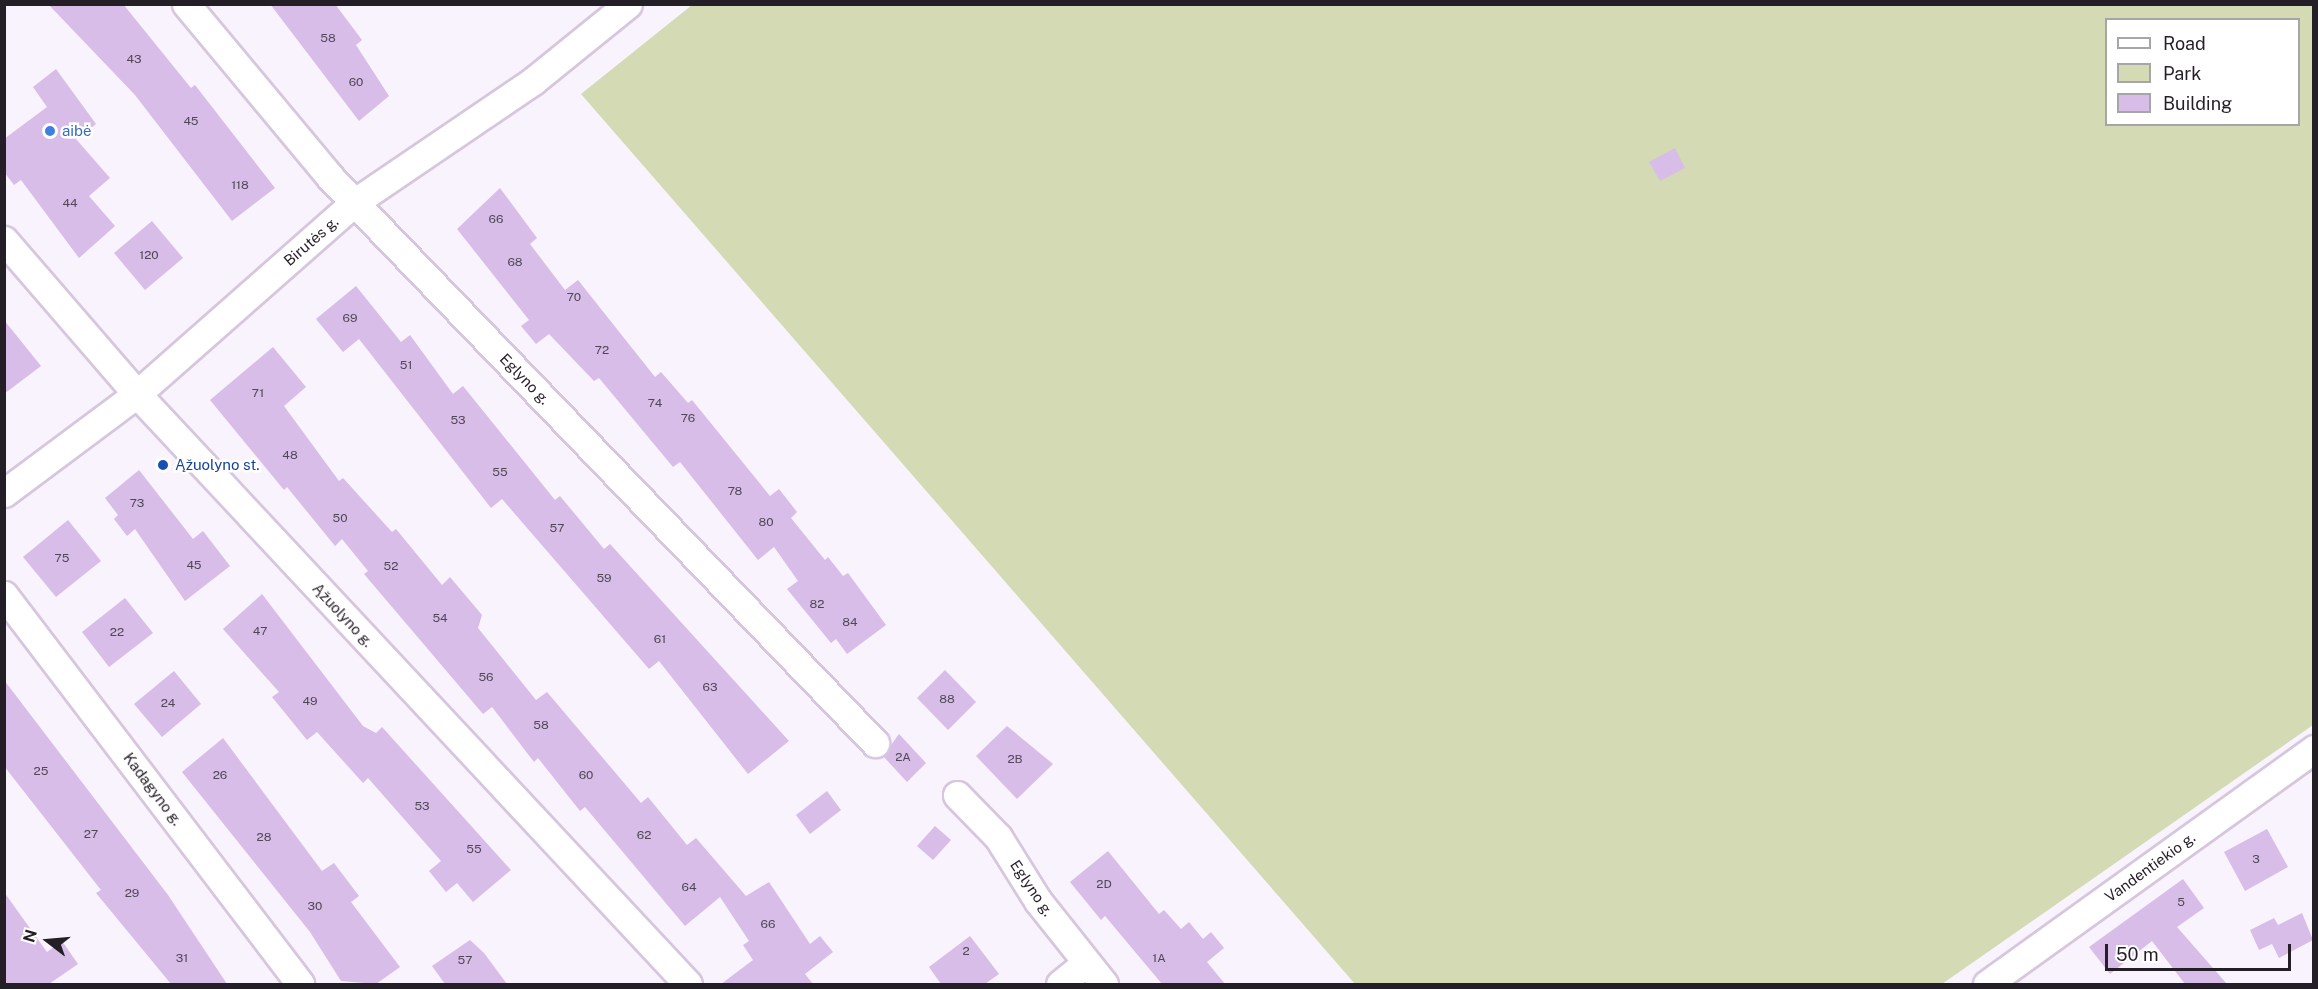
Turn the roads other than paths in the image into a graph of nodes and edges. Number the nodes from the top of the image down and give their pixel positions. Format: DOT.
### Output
graph roads {
  1 [pos="186,4"];
  2 [pos="628,4"];
  3 [pos="355,202"];
  4 [pos="4,240"];
  5 [pos="137,394"];
  6 [pos="4,493"];
  7 [pos="4,595"];
  8 [pos="875,743"];
  9 [pos="2313,748"];
  10 [pos="957,795"];
  11 [pos="1086,963"];
  12 [pos="300,984"];
  13 [pos="688,984"];
  14 [pos="1060,984"];
  15 [pos="1104,984"];
  16 [pos="1987,984"];
  1 -- 3 [label="street, Eglyno g."];
  2 -- 3 [label="street, Birutės g."];
  3 -- 5 [label="street, Birutės g."];
  3 -- 8 [label="street, Eglyno g."];
  4 -- 5 [label="street, Ąžuolyno g."];
  5 -- 6 [label="street, Birutės g."];
  5 -- 13 [label="street, Ąžuolyno g."];
  7 -- 12 [label="street, Kadagyno g."];
  9 -- 16 [label="street, Vandentiekio g."];
  10 -- 11 [label="street, Eglyno g."];
  11 -- 14 [label="street"];
  11 -- 15 [label="street, Eglyno g."];
}
